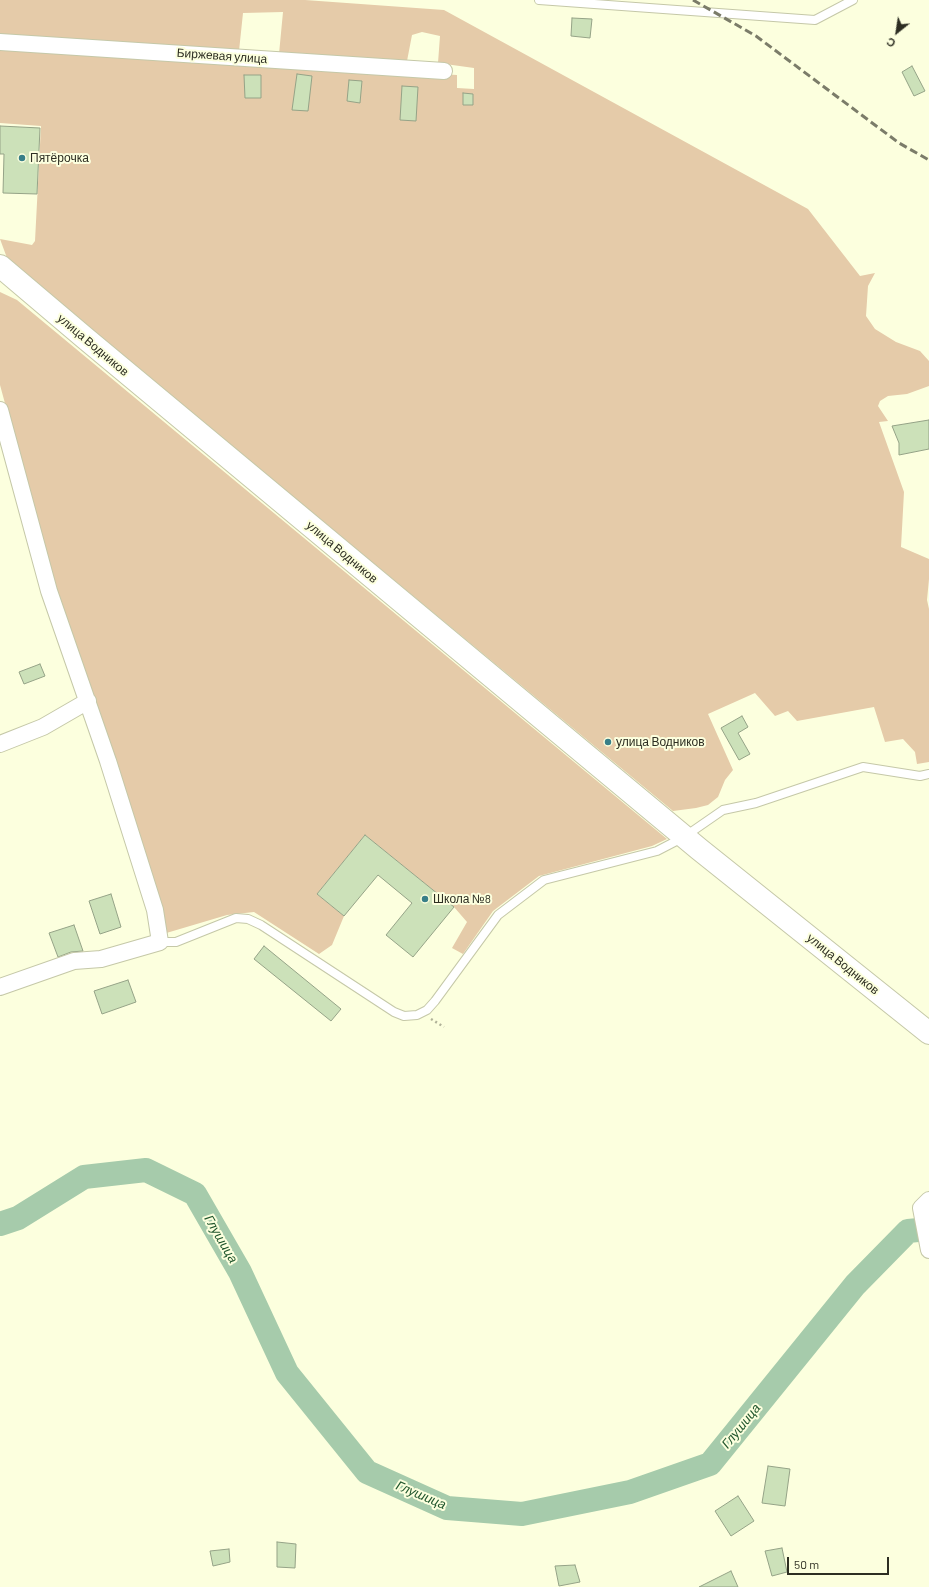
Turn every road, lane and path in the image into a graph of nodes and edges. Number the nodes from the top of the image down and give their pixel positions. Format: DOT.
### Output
graph roads {
  1 [pos="539,0"];
  2 [pos="853,0"];
  3 [pos="0,42"];
  4 [pos="444,71"];
  5 [pos="0,266"];
  6 [pos="0,410"];
  7 [pos="88,701"];
  8 [pos="0,744"];
  9 [pos="929,774"];
  10 [pos="684,837"];
  11 [pos="160,942"];
  12 [pos="0,987"];
  13 [pos="929,1033"];
  14 [pos="929,1200"];
  15 [pos="929,1250"];
  1 -- 2 [label="lane"];
  3 -- 4 [label="street, Биржевая улица"];
  5 -- 10 [label="main road, улица Водников"];
  6 -- 7 [label="street"];
  7 -- 8 [label="street"];
  7 -- 11 [label="street"];
  9 -- 10 [label="lane"];
  10 -- 11 [label="lane"];
  10 -- 13 [label="main road, улица Водников"];
  11 -- 12 [label="street"];
  14 -- 15 [label="street"];
}
